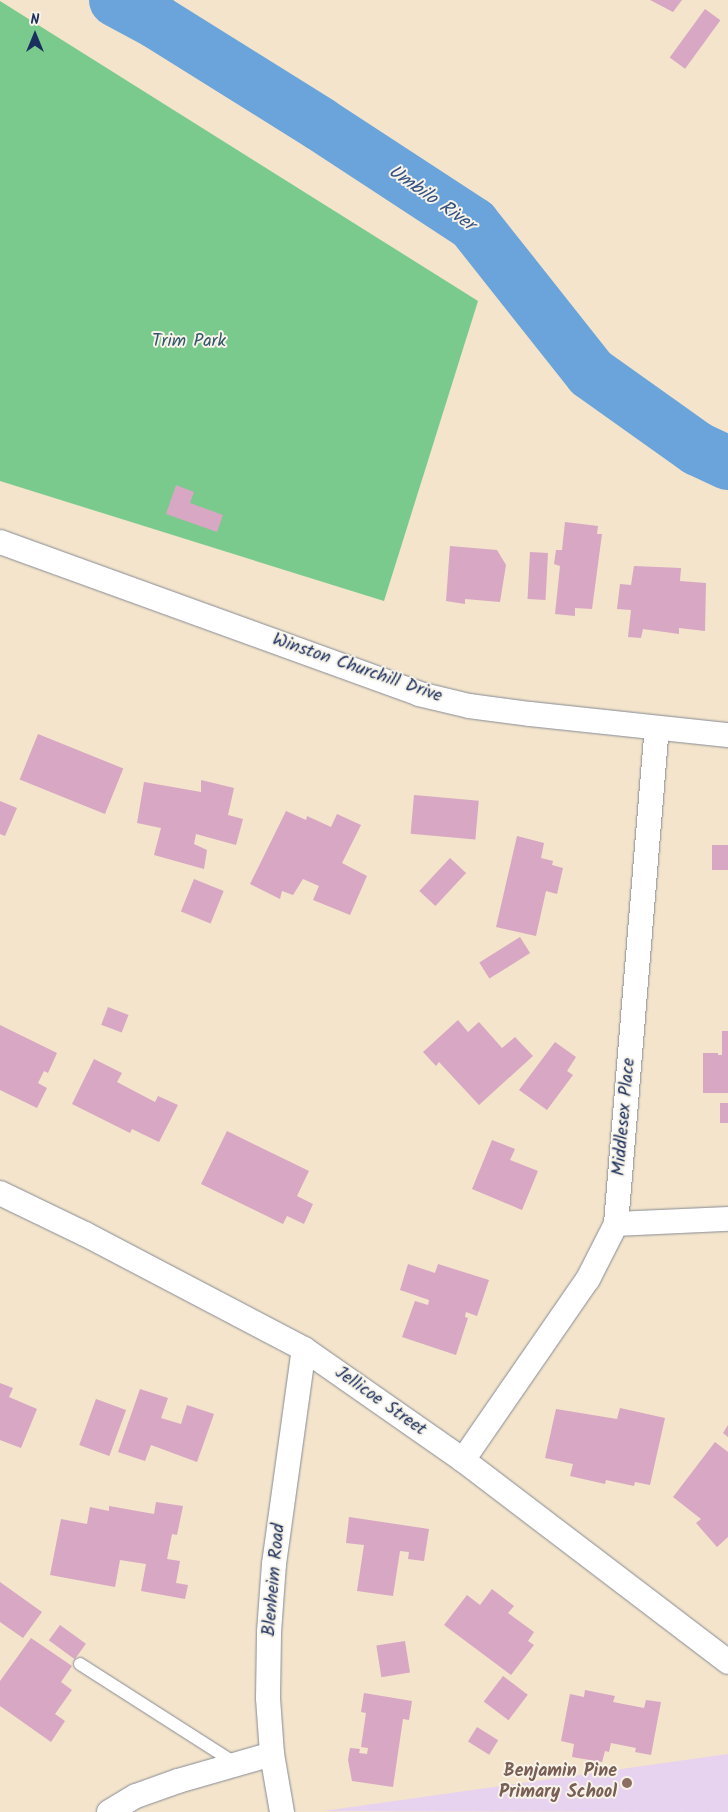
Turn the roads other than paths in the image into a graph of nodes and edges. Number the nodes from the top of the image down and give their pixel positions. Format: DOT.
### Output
graph roads {
  1 [pos="0,542"];
  2 [pos="656,729"];
  3 [pos="728,735"];
  4 [pos="0,1193"];
  5 [pos="728,1219"];
  6 [pos="616,1224"];
  7 [pos="304,1349"];
  8 [pos="463,1460"];
  9 [pos="728,1662"];
  10 [pos="80,1664"];
  11 [pos="272,1754"];
  12 [pos="238,1765"];
  13 [pos="109,1812"];
  14 [pos="282,1812"];
  1 -- 2 [label="street, Winston Churchill Drive"];
  2 -- 3 [label="street, Winston Churchill Drive"];
  2 -- 6 [label="street, Middlesex Place"];
  4 -- 7 [label="street, Jellicoe Street"];
  5 -- 6 [label="street"];
  6 -- 8 [label="street, Middlesex Place"];
  7 -- 8 [label="street, Jellicoe Street"];
  7 -- 11 [label="street, Blenheim Road"];
  8 -- 9 [label="street, Jellicoe Street"];
  10 -- 12 [label="lane"];
  11 -- 12 [label="street"];
  11 -- 14 [label="street, Blenheim Road"];
  12 -- 13 [label="street"];
}
